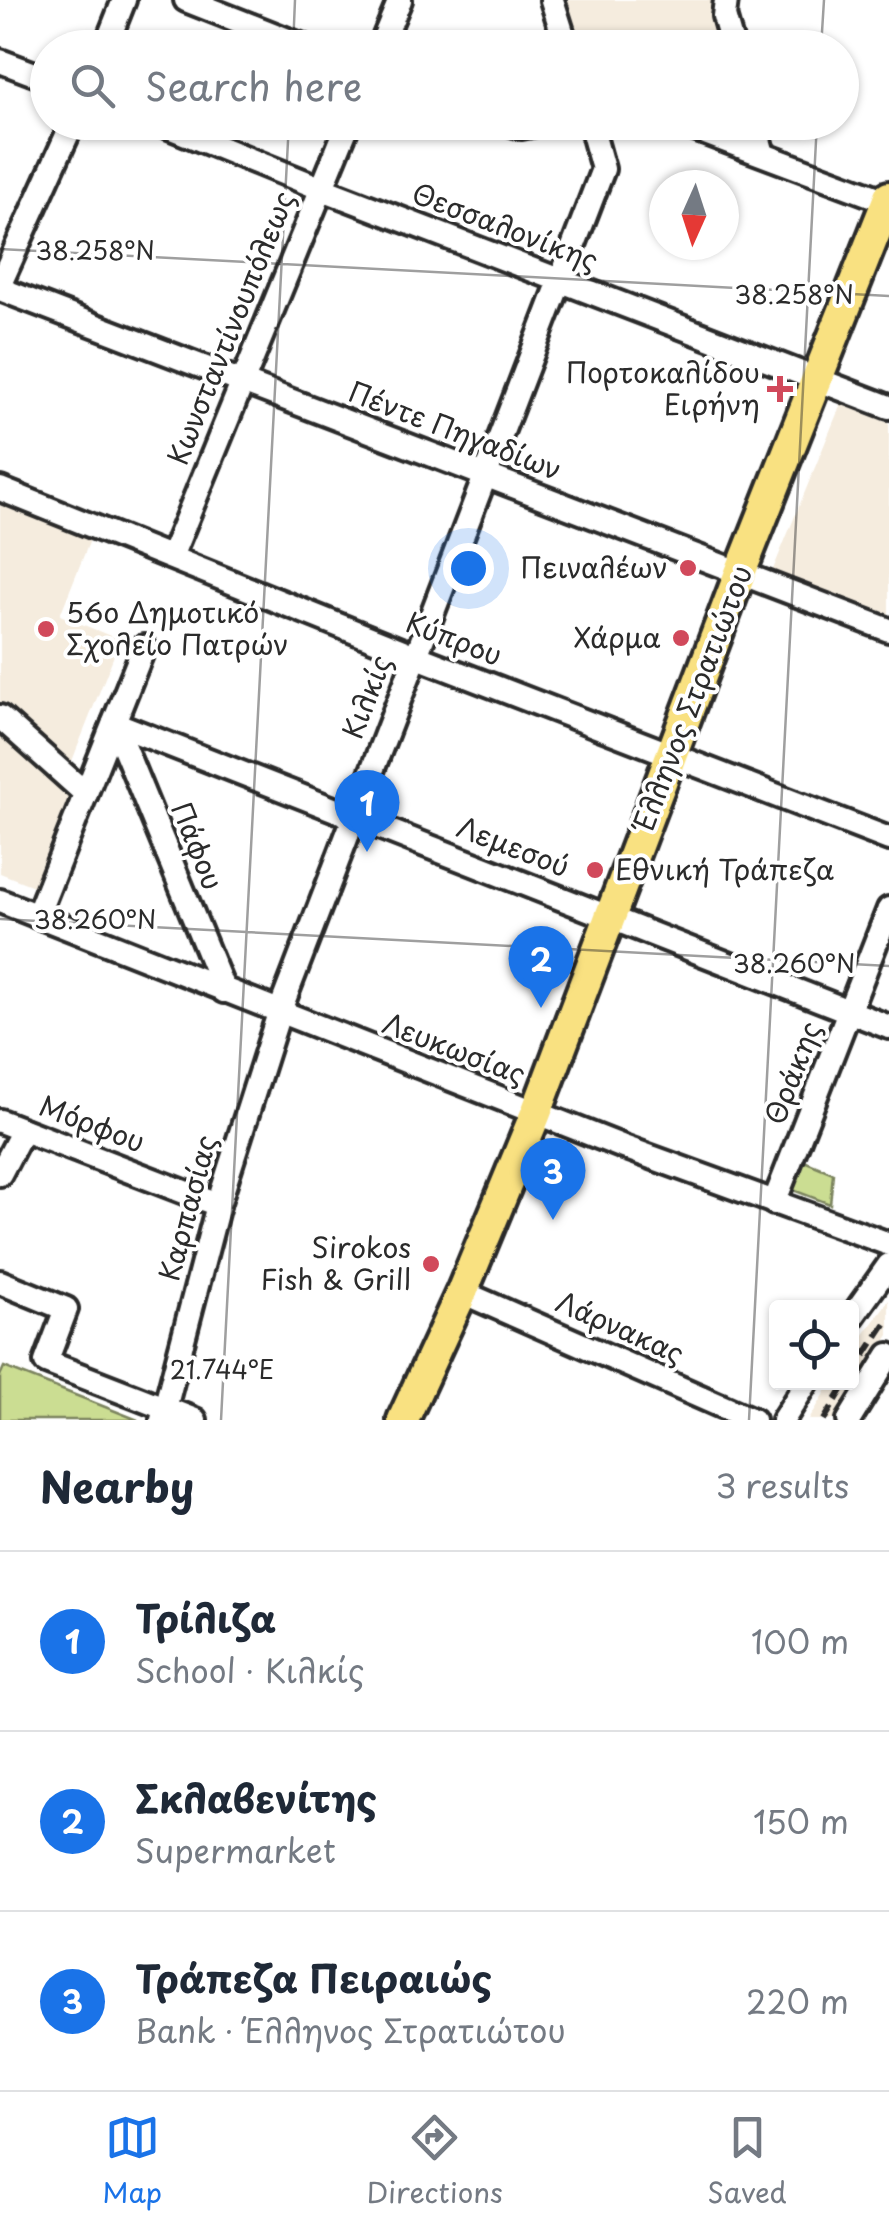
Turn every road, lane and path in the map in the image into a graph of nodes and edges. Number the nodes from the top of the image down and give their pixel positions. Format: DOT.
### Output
graph roads {
  1 [pos="124,0"];
  2 [pos="186,0"];
  3 [pos="400,0"];
  4 [pos="552,0"];
  5 [pos="726,0"];
  6 [pos="112,30"];
  7 [pos="262,30"];
  8 [pos="388,30"];
  9 [pos="561,30"];
  10 [pos="728,30"];
  11 [pos="0,61"];
  12 [pos="30,73"];
  13 [pos="64,140"];
  14 [pos="201,140"];
  15 [pos="340,140"];
  16 [pos="595,140"];
  17 [pos="725,140"];
  18 [pos="759,140"];
  19 [pos="763,154"];
  20 [pos="320,188"];
  21 [pos="888,200"];
  22 [pos="560,280"];
  23 [pos="0,286"];
  24 [pos="241,380"];
  25 [pos="816,380"];
  26 [pos="889,407"];
  27 [pos="486,474"];
  28 [pos="0,489"];
  29 [pos="170,557"];
  30 [pos="740,573"];
  31 [pos="889,630"];
  32 [pos="144,647"];
  33 [pos="415,656"];
  34 [pos="0,717"];
  35 [pos="114,723"];
  36 [pos="670,756"];
  37 [pos="86,794"];
  38 [pos="353,816"];
  39 [pos="889,839"];
  40 [pos="0,901"];
  41 [pos="889,909"];
  42 [pos="37,916"];
  43 [pos="609,917"];
  44 [pos="224,991"];
  45 [pos="849,1011"];
  46 [pos="279,1013"];
  47 [pos="889,1027"];
  48 [pos="536,1113"];
  49 [pos="0,1121"];
  50 [pos="23,1130"];
  51 [pos="0,1174"];
  52 [pos="774,1203"];
  53 [pos="218,1204"];
  54 [pos="889,1244"];
  55 [pos="889,1265"];
  56 [pos="0,1282"];
  57 [pos="462,1292"];
  58 [pos="859,1307"];
  59 [pos="889,1355"];
  60 [pos="802,1390"];
  61 [pos="164,1414"];
  62 [pos="195,1420"];
  63 [pos="404,1420"];
  64 [pos="753,1420"];
  65 [pos="783,1420"];
  66 [pos="849,1420"];
  1 -- 6 [label="street"];
  2 -- 7 [label="street"];
  3 -- 8 [label="street"];
  4 -- 9 [label="street"];
  5 -- 10 [label="street"];
  11 -- 12 [label="street"];
  13 -- 23 [label="street"];
  14 -- 20 [label="street, Θεσσαλονίκης"];
  15 -- 20 [label="street, Κωνσταντίνουπόλεως"];
  16 -- 22 [label="street, Κιλκίς"];
  17 -- 19 [label="street"];
  18 -- 19 [label="street"];
  19 -- 21 [label="street"];
  20 -- 22 [label="street, Θεσσαλονίκης"];
  20 -- 24 [label="street, Κωνσταντίνουπόλεως"];
  21 -- 25 [label="main road, Έλληνος Στρατιώτου"];
  22 -- 25 [label="street, Θεσσαλονίκης"];
  22 -- 27 [label="street, Κιλκίς"];
  23 -- 24 [label="street, Πέντε Πηγαδίων"];
  24 -- 27 [label="street, Πέντε Πηγαδίων"];
  24 -- 29 [label="street, Κωνσταντίνουπόλεως"];
  25 -- 26 [label="street, Θεσσαλονίκης"];
  25 -- 30 [label="main road, Έλληνος Στρατιώτου"];
  27 -- 30 [label="street, Πέντε Πηγαδίων"];
  27 -- 33 [label="street, Κιλκίς"];
  28 -- 29 [label="street, Κύπρου"];
  29 -- 33 [label="street, Κύπρου"];
  30 -- 31 [label="street, Πέντε Πηγαδίων"];
  30 -- 36 [label="main road, Έλληνος Στρατιώτου"];
  32 -- 35 [label="street"];
  33 -- 36 [label="street, Κύπρου"];
  33 -- 38 [label="street, Κιλκίς"];
  34 -- 37 [label="street"];
  35 -- 37 [label="street"];
  35 -- 38 [label="street, Λεμεσού"];
  35 -- 44 [label="street, Πάφου"];
  36 -- 39 [label="street, Κύπρου"];
  36 -- 43 [label="main road, Έλληνος Στρατιώτου"];
  37 -- 42 [label="street"];
  38 -- 43 [label="street, Λεμεσού"];
  38 -- 46 [label="street, Κιλκίς"];
  40 -- 42 [label="street, Λευκωσίας"];
  41 -- 45 [label="street, Θράκης"];
  42 -- 44 [label="street, Λευκωσίας"];
  43 -- 45 [label="street, Λεμεσού"];
  43 -- 48 [label="main road, Έλληνος Στρατιώτου"];
  44 -- 46 [label="street, Λευκωσίας"];
  45 -- 47 [label="street, Λεμεσού"];
  45 -- 52 [label="street, Θράκης"];
  46 -- 48 [label="street, Λευκωσίας"];
  46 -- 53 [label="street, Καρπασίας"];
  48 -- 52 [label="street, Λευκωσίας"];
  48 -- 57 [label="main road, Έλληνος Στρατιώτου"];
  49 -- 50 [label="street, Μόρφου"];
  50 -- 51 [label="street"];
  50 -- 53 [label="street, Μόρφου"];
  52 -- 54 [label="street, Λευκωσίας"];
  53 -- 61 [label="street, Καρπασίας"];
  55 -- 58 [label="street"];
  56 -- 61 [label="street"];
  57 -- 63 [label="main road, Έλληνος Στρατιώτου"];
  57 -- 64 [label="street, Λάρνακας"];
  59 -- 66 [label="street"];
  60 -- 65 [label="street"];
  61 -- 62 [label="street"];
}
